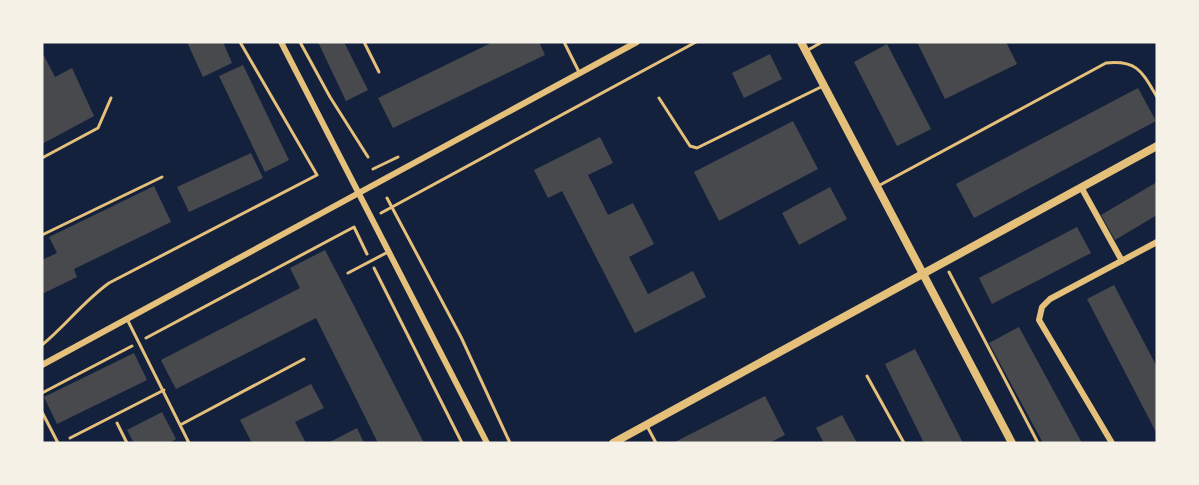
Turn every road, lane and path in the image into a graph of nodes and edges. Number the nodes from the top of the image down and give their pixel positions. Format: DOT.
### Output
graph roads {
  1 [pos="240,42"];
  2 [pos="281,42"];
  3 [pos="300,42"];
  4 [pos="364,42"];
  5 [pos="564,42"];
  6 [pos="637,42"];
  7 [pos="696,42"];
  8 [pos="801,42"];
  9 [pos="822,42"];
  10 [pos="806,51"];
  11 [pos="378,72"];
  12 [pos="580,73"];
  13 [pos="824,85"];
  14 [pos="1157,97"];
  15 [pos="111,98"];
  16 [pos="659,98"];
  17 [pos="1157,146"];
  18 [pos="368,157"];
  19 [pos="42,158"];
  20 [pos="162,177"];
  21 [pos="878,186"];
  22 [pos="1081,187"];
  23 [pos="361,194"];
  24 [pos="387,198"];
  25 [pos="391,208"];
  26 [pos="377,215"];
  27 [pos="42,235"];
  28 [pos="1157,242"];
  29 [pos="390,251"];
  30 [pos="371,261"];
  31 [pos="1122,261"];
  32 [pos="944,262"];
  33 [pos="924,272"];
  34 [pos="348,273"];
  35 [pos="127,319"];
  36 [pos="139,342"];
  37 [pos="42,345"];
  38 [pos="304,359"];
  39 [pos="42,365"];
  40 [pos="867,376"];
  41 [pos="164,390"];
  42 [pos="42,393"];
  43 [pos="42,412"];
  44 [pos="113,416"];
  45 [pos="182,424"];
  46 [pos="647,424"];
  47 [pos="70,438"];
  48 [pos="58,443"];
  49 [pos="127,443"];
  50 [pos="189,443"];
  51 [pos="462,443"];
  52 [pos="487,443"];
  53 [pos="510,443"];
  54 [pos="613,443"];
  55 [pos="656,443"];
  56 [pos="904,443"];
  57 [pos="1012,443"];
  58 [pos="1038,443"];
  59 [pos="1112,443"];
  1 -- 37 [label="path"];
  2 -- 23 [label="street"];
  3 -- 18 [label="path"];
  4 -- 11 [label="lane"];
  5 -- 12 [label="lane"];
  6 -- 12 [label="street"];
  7 -- 25 [label="path"];
  8 -- 10 [label="street"];
  9 -- 10 [label="lane"];
  10 -- 13 [label="street"];
  12 -- 23 [label="street"];
  13 -- 16 [label="lane"];
  13 -- 21 [label="street"];
  14 -- 21 [label="lane"];
  15 -- 19 [label="lane"];
  17 -- 22 [label="street"];
  20 -- 27 [label="lane"];
  21 -- 33 [label="street"];
  22 -- 31 [label="street"];
  22 -- 32 [label="street"];
  23 -- 29 [label="street"];
  23 -- 35 [label="street"];
  24 -- 25 [label="path"];
  25 -- 26 [label="path"];
  25 -- 53 [label="path"];
  28 -- 31 [label="street"];
  29 -- 30 [label="lane"];
  29 -- 52 [label="street"];
  30 -- 34 [label="lane"];
  30 -- 36 [label="path"];
  30 -- 51 [label="path"];
  31 -- 59 [label="street"];
  32 -- 33 [label="street"];
  32 -- 58 [label="path"];
  33 -- 46 [label="street"];
  33 -- 57 [label="street"];
  35 -- 36 [label="lane"];
  35 -- 39 [label="street"];
  36 -- 41 [label="lane"];
  36 -- 42 [label="path"];
  38 -- 45 [label="lane"];
  40 -- 56 [label="lane"];
  41 -- 44 [label="lane"];
  41 -- 45 [label="lane"];
  43 -- 48 [label="lane"];
  44 -- 47 [label="lane"];
  44 -- 49 [label="path"];
  45 -- 50 [label="lane"];
  46 -- 54 [label="street"];
  46 -- 55 [label="lane"];
}
